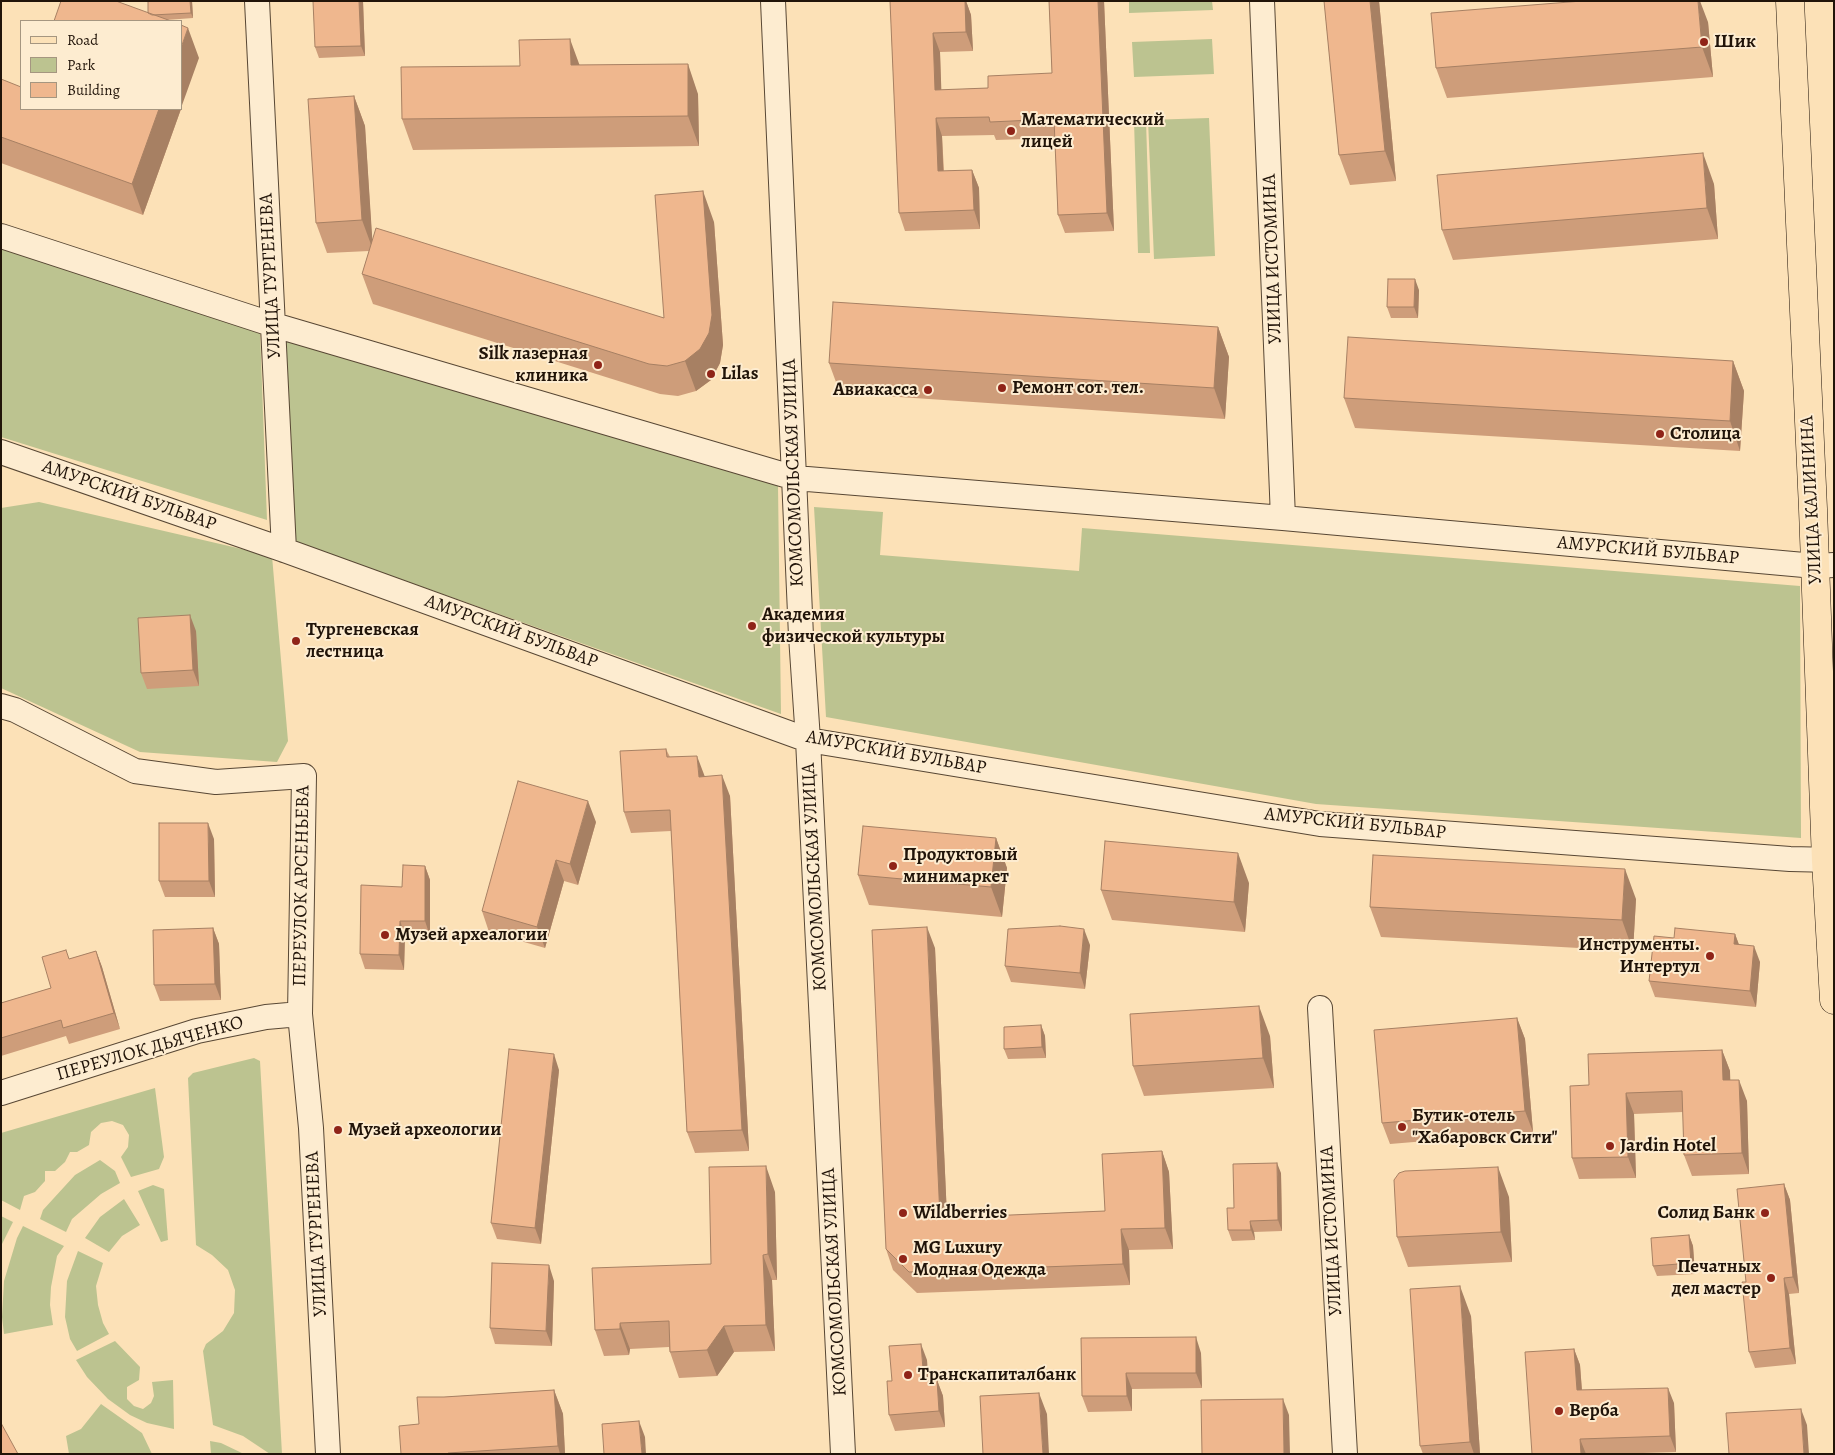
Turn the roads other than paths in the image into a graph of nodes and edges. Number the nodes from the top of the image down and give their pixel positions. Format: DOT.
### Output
graph roads {
  1 [pos="257,1"];
  2 [pos="773,1"];
  3 [pos="1262,1"];
  4 [pos="1790,1"];
  5 [pos="1,236"];
  6 [pos="274,325"];
  7 [pos="1,452"];
  8 [pos="795,478"];
  9 [pos="1283,518"];
  10 [pos="284,550"];
  11 [pos="1824,566"];
  12 [pos="1,706"];
  13 [pos="808,740"];
  14 [pos="1830,861"];
  15 [pos="1834,1000"];
  16 [pos="1320,1008"];
  17 [pos="300,1014"];
  18 [pos="1,1093"];
  19 [pos="328,1454"];
  20 [pos="844,1454"];
  21 [pos="1344,1454"];
  1 -- 6 [label="street, УЛИЦА ТУРГЕНЕВА"];
  2 -- 8 [label="street, КОМСОМОЛЬСКАЯ УЛИЦА"];
  3 -- 9 [label="street, УЛИЦА ИСТОМИНА"];
  4 -- 11 [label="main road, УЛИЦА КАЛИНИНА"];
  5 -- 6 [label="street, АМУРСКИЙ БУЛЬВАР"];
  6 -- 8 [label="street, АМУРСКИЙ БУЛЬВАР"];
  6 -- 10 [label="street, УЛИЦА ТУРГЕНЕВА"];
  7 -- 10 [label="street, АМУРСКИЙ БУЛЬВАР"];
  8 -- 9 [label="street, АМУРСКИЙ БУЛЬВАР"];
  8 -- 13 [label="street, КОМСОМОЛЬСКАЯ УЛИЦА"];
  9 -- 11 [label="street, АМУРСКИЙ БУЛЬВАР"];
  10 -- 13 [label="street, АМУРСКИЙ БУЛЬВАР"];
  11 -- 14 [label="main road, УЛИЦА КАЛИНИНА"];
  12 -- 17 [label="street, ПЕРЕУЛОК АРСЕНЬЕВА"];
  13 -- 14 [label="street, АМУРСКИЙ БУЛЬВАР"];
  13 -- 20 [label="street, КОМСОМОЛЬСКАЯ УЛИЦА"];
  14 -- 15 [label="main road, УЛИЦА КАЛИНИНА"];
  16 -- 21 [label="street, УЛИЦА ИСТОМИНА"];
  17 -- 18 [label="street, ПЕРЕУЛОК ДЬЯЧЕНКО"];
  17 -- 19 [label="street, УЛИЦА ТУРГЕНЕВА"];
}
